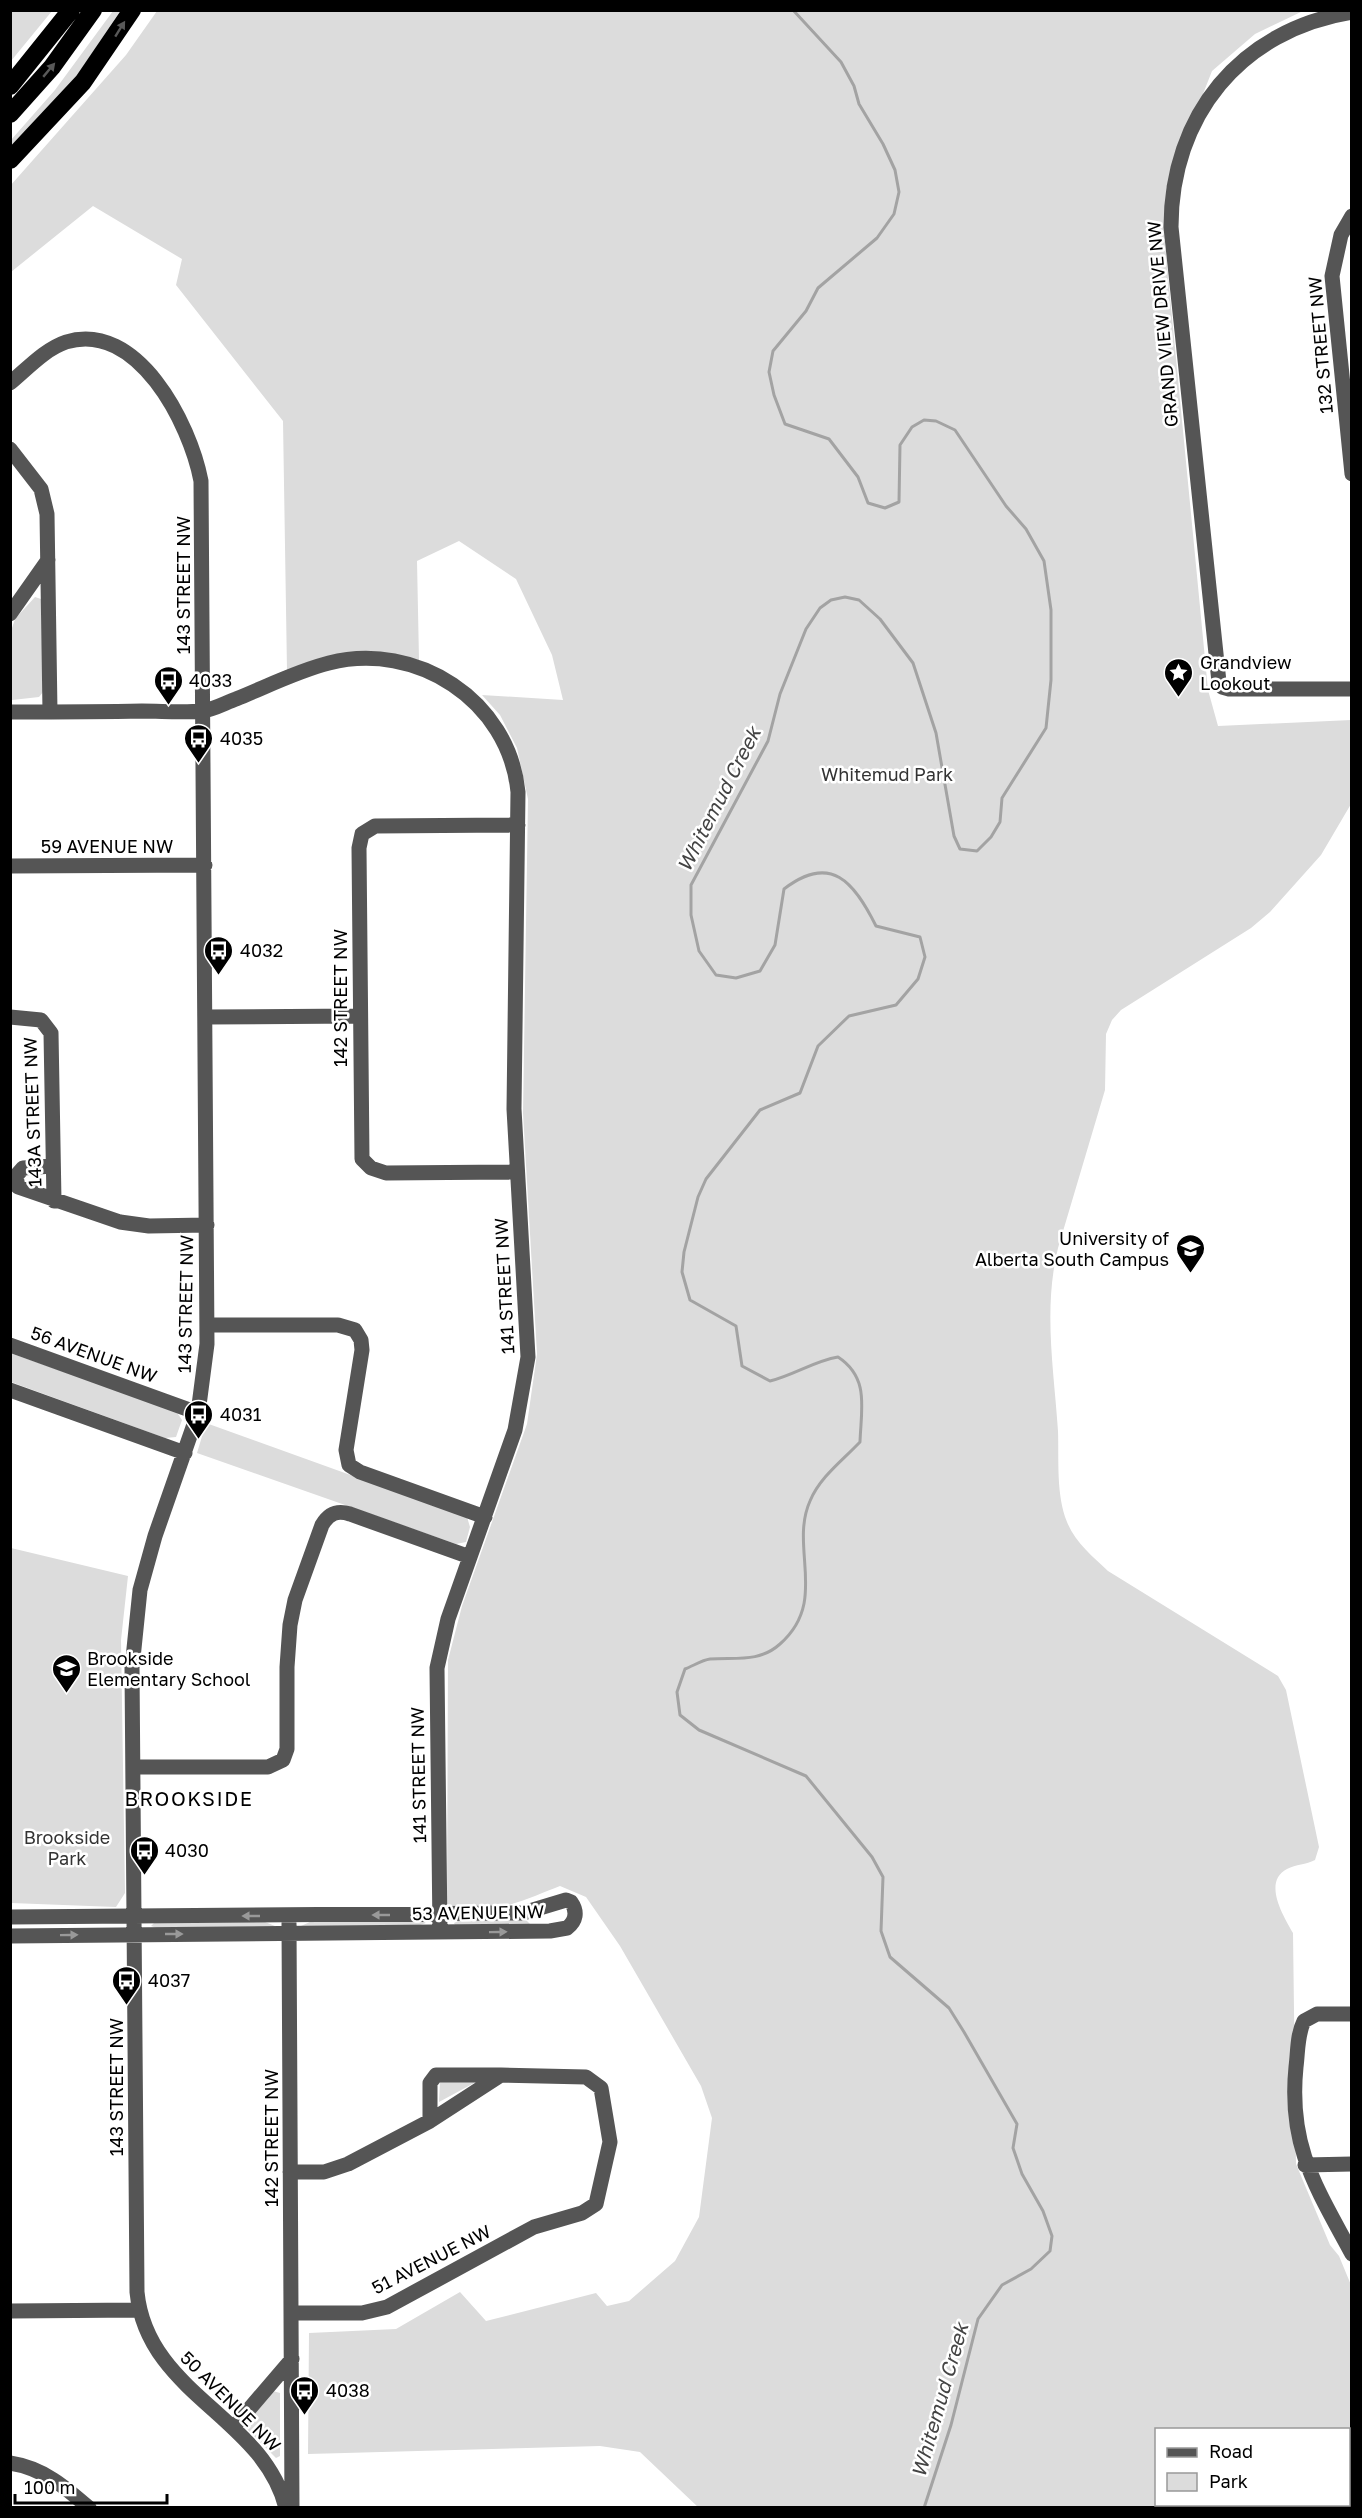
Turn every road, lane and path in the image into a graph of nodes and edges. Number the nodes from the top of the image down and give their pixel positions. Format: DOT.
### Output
graph roads {
  1 [pos="71,10"];
  2 [pos="93,10"];
  3 [pos="132,10"];
  4 [pos="1352,12"];
  5 [pos="10,86"];
  6 [pos="10,114"];
  7 [pos="10,160"];
  8 [pos="1352,216"];
  9 [pos="10,383"];
  10 [pos="10,448"];
  11 [pos="1352,474"];
  12 [pos="48,560"];
  13 [pos="10,614"];
  14 [pos="1352,689"];
  15 [pos="204,711"];
  16 [pos="10,712"];
  17 [pos="50,712"];
  18 [pos="518,825"];
  19 [pos="205,865"];
  20 [pos="10,866"];
  21 [pos="360,1016"];
  22 [pos="10,1017"];
  23 [pos="206,1017"];
  24 [pos="53,1166"];
  25 [pos="516,1172"];
  26 [pos="54,1201"];
  27 [pos="207,1225"];
  28 [pos="208,1325"];
  29 [pos="10,1345"];
  30 [pos="10,1390"];
  31 [pos="198,1413"];
  32 [pos="185,1453"];
  33 [pos="485,1517"];
  34 [pos="470,1557"];
  35 [pos="133,1767"];
  36 [pos="440,1915"];
  37 [pos="135,1916"];
  38 [pos="289,1916"];
  39 [pos="10,1917"];
  40 [pos="440,1932"];
  41 [pos="289,1933"];
  42 [pos="135,1934"];
  43 [pos="10,1936"];
  44 [pos="1352,2014"];
  45 [pos="501,2075"];
  46 [pos="430,2121"];
  47 [pos="1352,2164"];
  48 [pos="1305,2165"];
  49 [pos="290,2172"];
  50 [pos="1352,2254"];
  51 [pos="140,2310"];
  52 [pos="10,2311"];
  53 [pos="291,2313"];
  54 [pos="292,2360"];
  55 [pos="233,2428"];
  56 [pos="10,2463"];
  57 [pos="89,2508"];
  58 [pos="286,2508"];
  59 [pos="292,2508"];
  1 -- 5 [label="highway"];
  6 -- 2 [label="highway, one-way"];
  7 -- 3 [label="highway, one-way"];
  4 -- 14 [label="street, GRAND VIEW DRIVE NW"];
  8 -- 11 [label="street, 132 STREET NW"];
  9 -- 15 [label="street, 143 STREET NW"];
  10 -- 12 [label="street"];
  12 -- 13 [label="street"];
  12 -- 17 [label="street"];
  15 -- 17 [label="street"];
  15 -- 18 [label="street, 141 STREET NW"];
  15 -- 19 [label="street, 143 STREET NW"];
  16 -- 17 [label="street"];
  18 -- 21 [label="street, 142 STREET NW"];
  18 -- 25 [label="street, 141 STREET NW"];
  19 -- 20 [label="street, 59 AVENUE NW"];
  19 -- 23 [label="street, 143 STREET NW"];
  21 -- 23 [label="street"];
  21 -- 25 [label="street, 142 STREET NW"];
  22 -- 24 [label="street, 143A STREET NW"];
  23 -- 27 [label="street, 143 STREET NW"];
  24 -- 26 [label="street, 143A STREET NW"];
  24 -- 26 [label="street"];
  25 -- 33 [label="street, 141 STREET NW"];
  26 -- 27 [label="street"];
  27 -- 28 [label="street, 143 STREET NW"];
  28 -- 31 [label="street, 143 STREET NW"];
  28 -- 33 [label="street"];
  29 -- 31 [label="street, 56 AVENUE NW"];
  30 -- 32 [label="street"];
  31 -- 32 [label="street, 143 STREET NW"];
  32 -- 35 [label="street, 143 STREET NW"];
  33 -- 34 [label="street, 141 STREET NW"];
  34 -- 35 [label="street"];
  34 -- 36 [label="street, 141 STREET NW"];
  35 -- 37 [label="street, 143 STREET NW"];
  36 -- 38 [label="street, 53 AVENUE NW, one-way"];
  36 -- 40 [label="street, 141 STREET NW"];
  40 -- 36 [label="street, 53 AVENUE NW, one-way"];
  38 -- 37 [label="street, 53 AVENUE NW, one-way"];
  37 -- 39 [label="street, 53 AVENUE NW"];
  37 -- 42 [label="street, 143 STREET NW"];
  38 -- 41 [label="street, 142 STREET NW"];
  40 -- 41 [label="street, 53 AVENUE NW"];
  42 -- 41 [label="street, 53 AVENUE NW, one-way"];
  41 -- 49 [label="street, 142 STREET NW"];
  43 -- 42 [label="street, 53 AVENUE NW, one-way"];
  42 -- 51 [label="street, 143 STREET NW"];
  44 -- 48 [label="street"];
  45 -- 46 [label="street"];
  45 -- 46 [label="street"];
  45 -- 53 [label="street, 51 AVENUE NW"];
  46 -- 49 [label="street"];
  47 -- 48 [label="street"];
  48 -- 50 [label="street"];
  49 -- 53 [label="street, 142 STREET NW"];
  51 -- 52 [label="street"];
  51 -- 55 [label="street, 50 AVENUE NW"];
  53 -- 54 [label="street, 142 STREET NW"];
  54 -- 55 [label="street"];
  54 -- 59 [label="street, 142 STREET NW"];
  55 -- 58 [label="street, 50 AVENUE NW"];
  56 -- 57 [label="street"];
}
